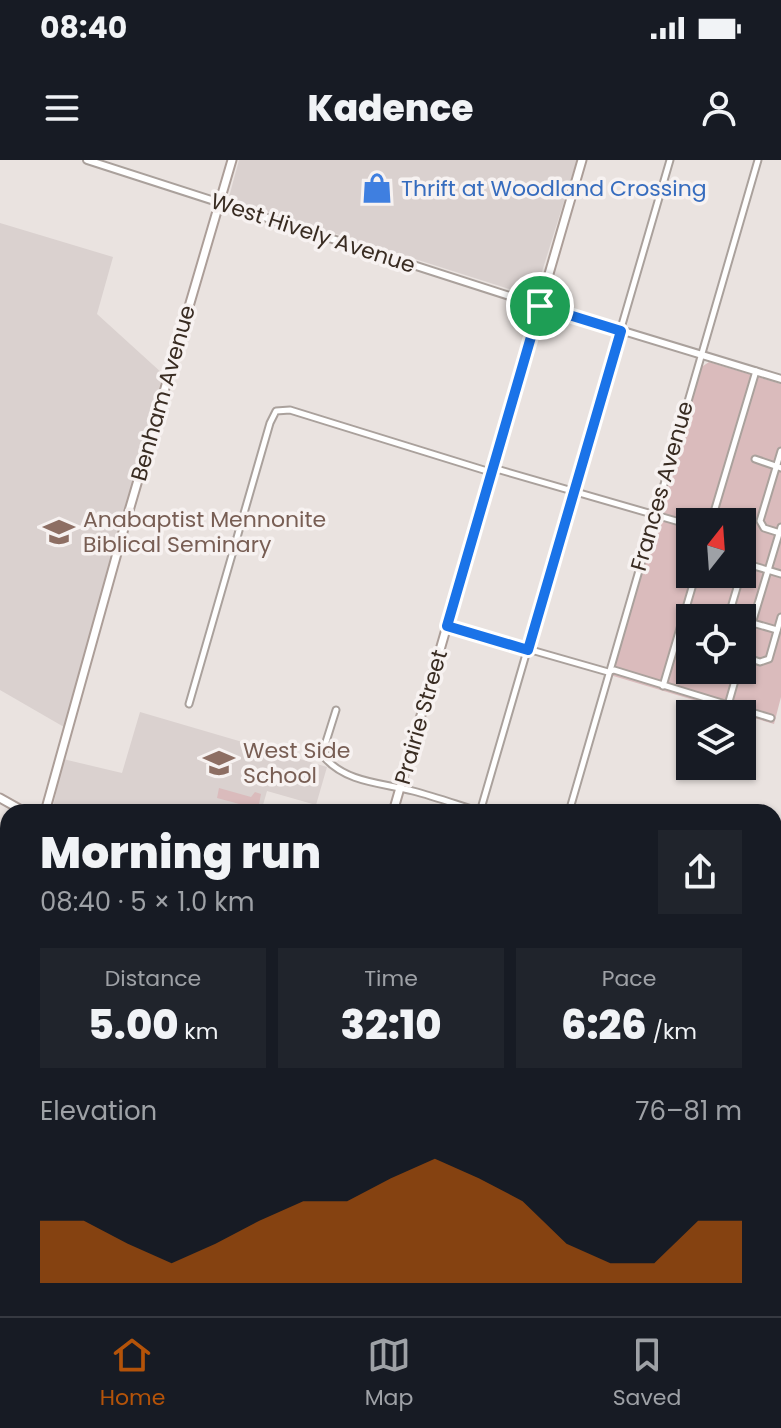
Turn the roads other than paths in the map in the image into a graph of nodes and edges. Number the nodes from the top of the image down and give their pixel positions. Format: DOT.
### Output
graph roads {
  1 [pos="87,160"];
  2 [pos="232,160"];
  3 [pos="582,160"];
  4 [pos="670,160"];
  5 [pos="758,160"];
  6 [pos="97,162"];
  7 [pos="220,203"];
  8 [pos="540,306"];
  9 [pos="621,331"];
  10 [pos="701,354"];
  11 [pos="756,371"];
  12 [pos="780,376"];
  13 [pos="781,451"];
  14 [pos="755,459"];
  15 [pos="779,467"];
  16 [pos="493,468"];
  17 [pos="574,491"];
  18 [pos="715,508"];
  19 [pos="654,515"];
  20 [pos="676,521"];
  21 [pos="780,531"];
  22 [pos="756,569"];
  23 [pos="768,570"];
  24 [pos="781,574"];
  25 [pos="692,588"];
  26 [pos="756,610"];
  27 [pos="781,617"];
  28 [pos="756,624"];
  29 [pos="447,626"];
  30 [pos="777,630"];
  31 [pos="528,650"];
  32 [pos="756,659"];
  33 [pos="608,672"];
  34 [pos="663,686"];
  35 [pos="710,700"];
  36 [pos="189,704"];
  37 [pos="336,710"];
  38 [pos="756,713"];
  39 [pos="771,718"];
  40 [pos="400,789"];
  41 [pos="47,804"];
  42 [pos="395,804"];
  43 [pos="452,804"];
  44 [pos="482,804"];
  45 [pos="571,804"];
  1 -- 6 [label="street, West Hively Avenue"];
  2 -- 7 [label="main road, Benham Avenue"];
  3 -- 8 [label="main road, Prairie Street"];
  4 -- 9 [label="street"];
  5 -- 10 [label="street, Frances Avenue"];
  6 -- 7 [label="street, West Hively Avenue"];
  7 -- 8 [label="street, West Hively Avenue"];
  7 -- 41 [label="main road, Benham Avenue"];
  8 -- 9 [label="street, West Hively Avenue"];
  8 -- 16 [label="main road, Prairie Street"];
  9 -- 10 [label="street, West Hively Avenue"];
  9 -- 17 [label="street"];
  10 -- 11 [label="street, West Hively Avenue"];
  10 -- 19 [label="street, Frances Avenue"];
  11 -- 12 [label="street, West Hively Avenue"];
  11 -- 18 [label="street"];
  13 -- 15 [label="street"];
  14 -- 15 [label="street"];
  15 -- 21 [label="street"];
  16 -- 17 [label="street"];
  16 -- 29 [label="main road, Prairie Street"];
  16 -- 36 [label="street"];
  17 -- 19 [label="street"];
  17 -- 31 [label="street"];
  19 -- 20 [label="street"];
  19 -- 33 [label="street, Frances Avenue"];
  21 -- 23 [label="street"];
  22 -- 23 [label="street"];
  23 -- 24 [label="street"];
  23 -- 26 [label="street"];
  25 -- 34 [label="street"];
  27 -- 30 [label="street"];
  28 -- 30 [label="street"];
  29 -- 31 [label="street"];
  29 -- 40 [label="main road, Prairie Street"];
  30 -- 32 [label="street"];
  31 -- 33 [label="street"];
  31 -- 44 [label="street"];
  33 -- 34 [label="street"];
  33 -- 45 [label="street, Frances Avenue"];
  34 -- 35 [label="street"];
  37 -- 40 [label="street"];
  38 -- 39 [label="street"];
  40 -- 42 [label="main road, Prairie Street"];
  40 -- 43 [label="street"];
}
